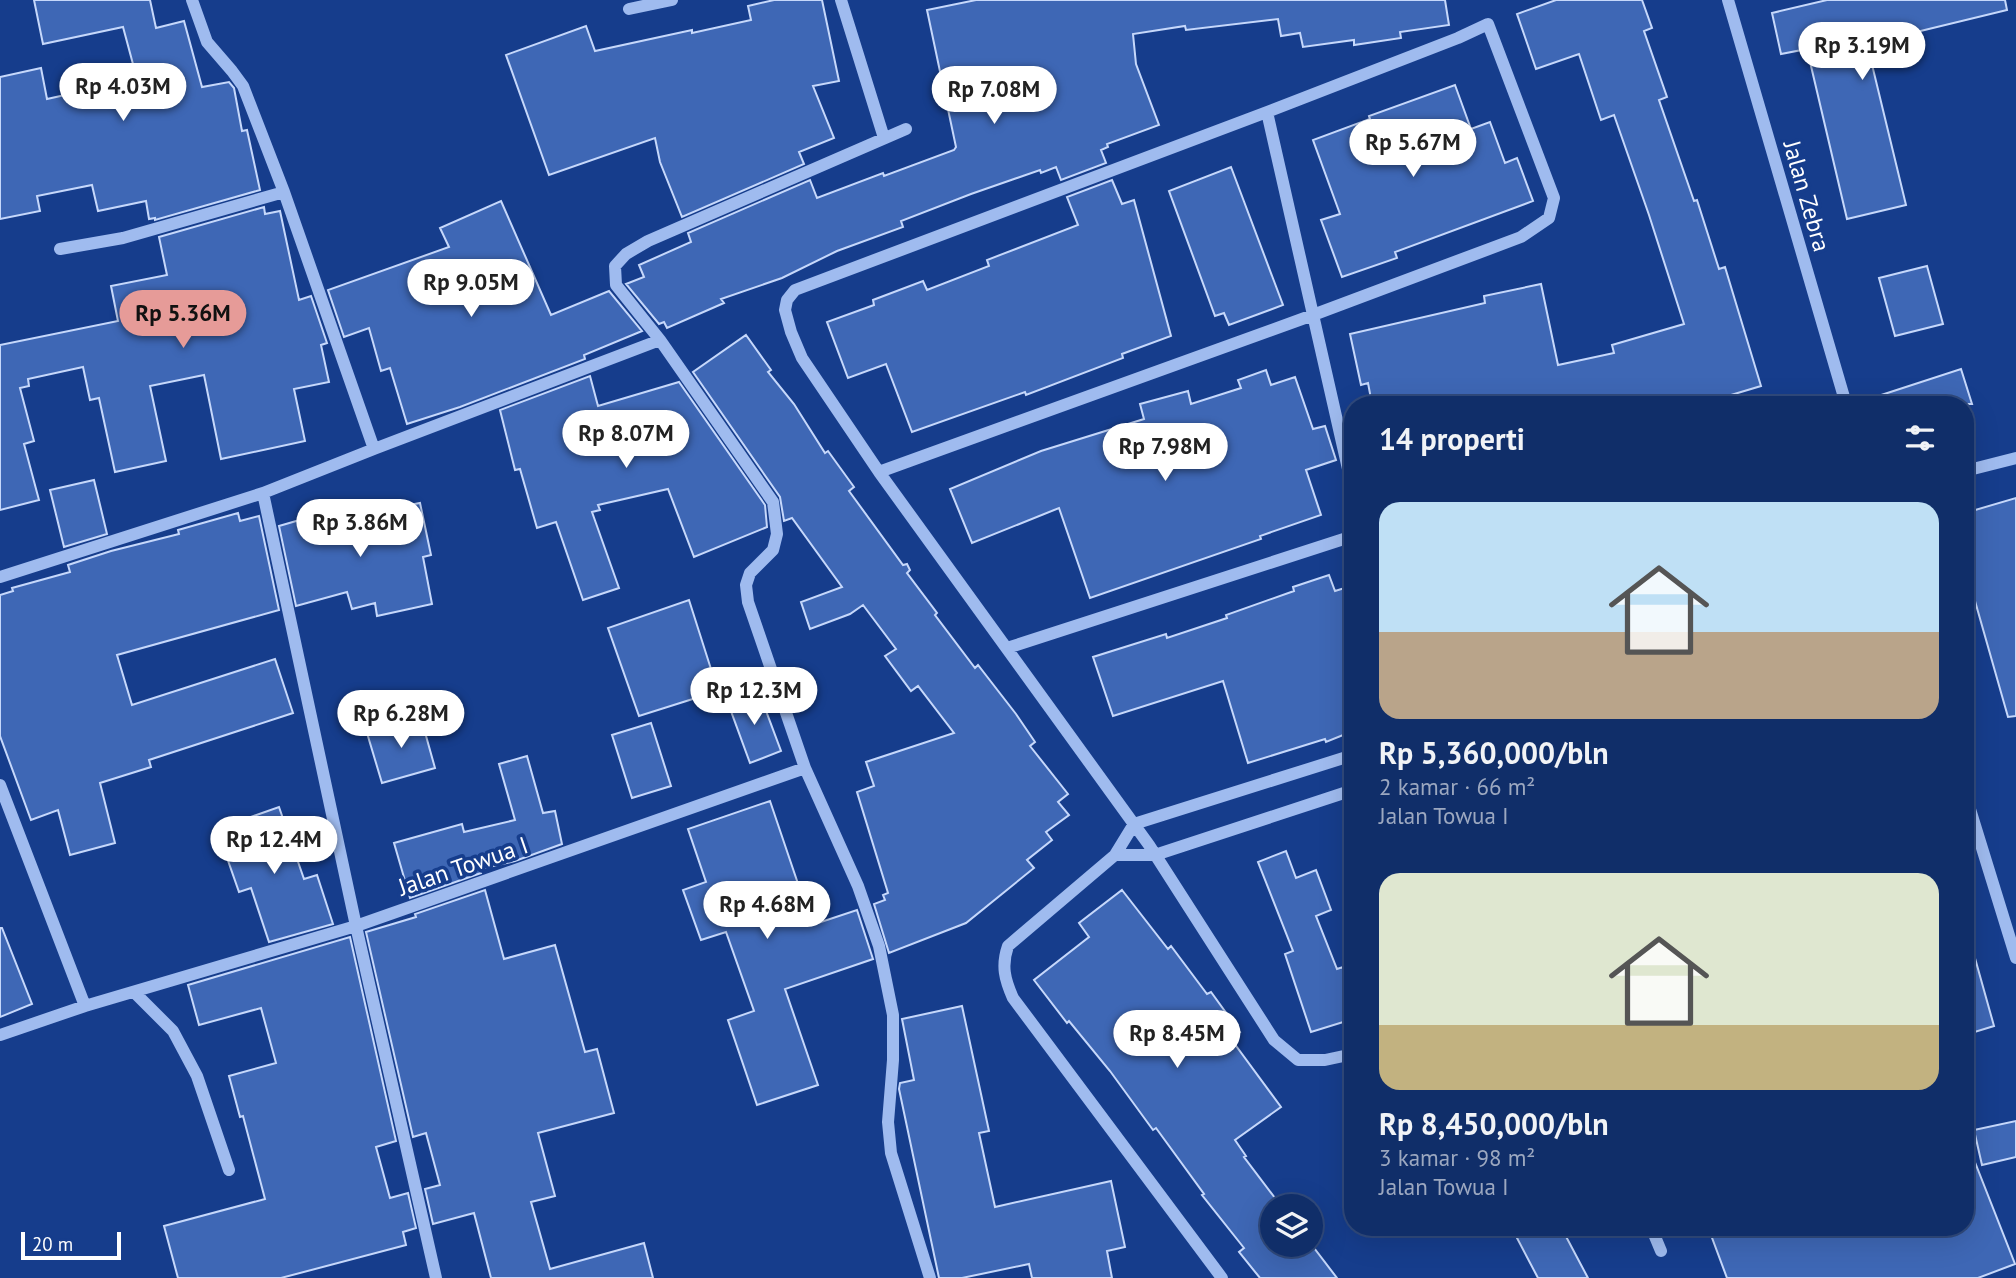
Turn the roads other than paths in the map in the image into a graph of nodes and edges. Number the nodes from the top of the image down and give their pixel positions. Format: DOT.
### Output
graph roads {
  1 [pos="192,0"];
  2 [pos="672,0"];
  3 [pos="841,0"];
  4 [pos="1728,0"];
  5 [pos="629,9"];
  6 [pos="1267,113"];
  7 [pos="906,129"];
  8 [pos="884,138"];
  9 [pos="284,192"];
  10 [pos="60,249"];
  11 [pos="1314,315"];
  12 [pos="660,340"];
  13 [pos="1844,396"];
  14 [pos="374,449"];
  15 [pos="1344,450"];
  16 [pos="2016,458"];
  17 [pos="1974,469"];
  18 [pos="879,471"];
  19 [pos="263,493"];
  20 [pos="1344,539"];
  21 [pos="0,577"];
  22 [pos="1007,648"];
  23 [pos="1344,758"];
  24 [pos="806,768"];
  25 [pos="0,785"];
  26 [pos="1344,793"];
  27 [pos="1974,822"];
  28 [pos="1134,824"];
  29 [pos="1115,855"];
  30 [pos="1155,855"];
  31 [pos="356,926"];
  32 [pos="2016,958"];
  33 [pos="134,992"];
  34 [pos="85,1006"];
  35 [pos="0,1035"];
  36 [pos="1344,1056"];
  37 [pos="229,1170"];
  38 [pos="1655,1236"];
  39 [pos="1661,1251"];
  40 [pos="436,1278"];
  41 [pos="930,1278"];
  42 [pos="1222,1278"];
  1 -- 9 [label="street"];
  2 -- 5 [label="street"];
  3 -- 8 [label="street"];
  4 -- 13 [label="street, Jalan Zebra"];
  6 -- 11 [label="street"];
  6 -- 11 [label="street"];
  6 -- 18 [label="street"];
  7 -- 8 [label="street"];
  8 -- 12 [label="street"];
  9 -- 10 [label="street"];
  9 -- 14 [label="street"];
  11 -- 15 [label="street"];
  11 -- 18 [label="street"];
  12 -- 14 [label="street"];
  12 -- 24 [label="street"];
  14 -- 19 [label="street"];
  16 -- 17 [label="street"];
  18 -- 22 [label="street"];
  19 -- 21 [label="street"];
  19 -- 31 [label="street"];
  20 -- 22 [label="street"];
  22 -- 28 [label="street"];
  23 -- 28 [label="street"];
  24 -- 31 [label="street, Jalan Towua I"];
  24 -- 41 [label="street"];
  25 -- 34 [label="street"];
  26 -- 30 [label="street"];
  27 -- 32 [label="street"];
  28 -- 29 [label="street"];
  28 -- 30 [label="street"];
  29 -- 30 [label="street"];
  29 -- 42 [label="street"];
  30 -- 36 [label="street"];
  31 -- 33 [label="street, Jalan Towua I"];
  31 -- 40 [label="street"];
  33 -- 34 [label="street, Jalan Towua I"];
  33 -- 37 [label="street"];
  34 -- 35 [label="street, Jalan Towua I"];
  38 -- 39 [label="street"];
}
